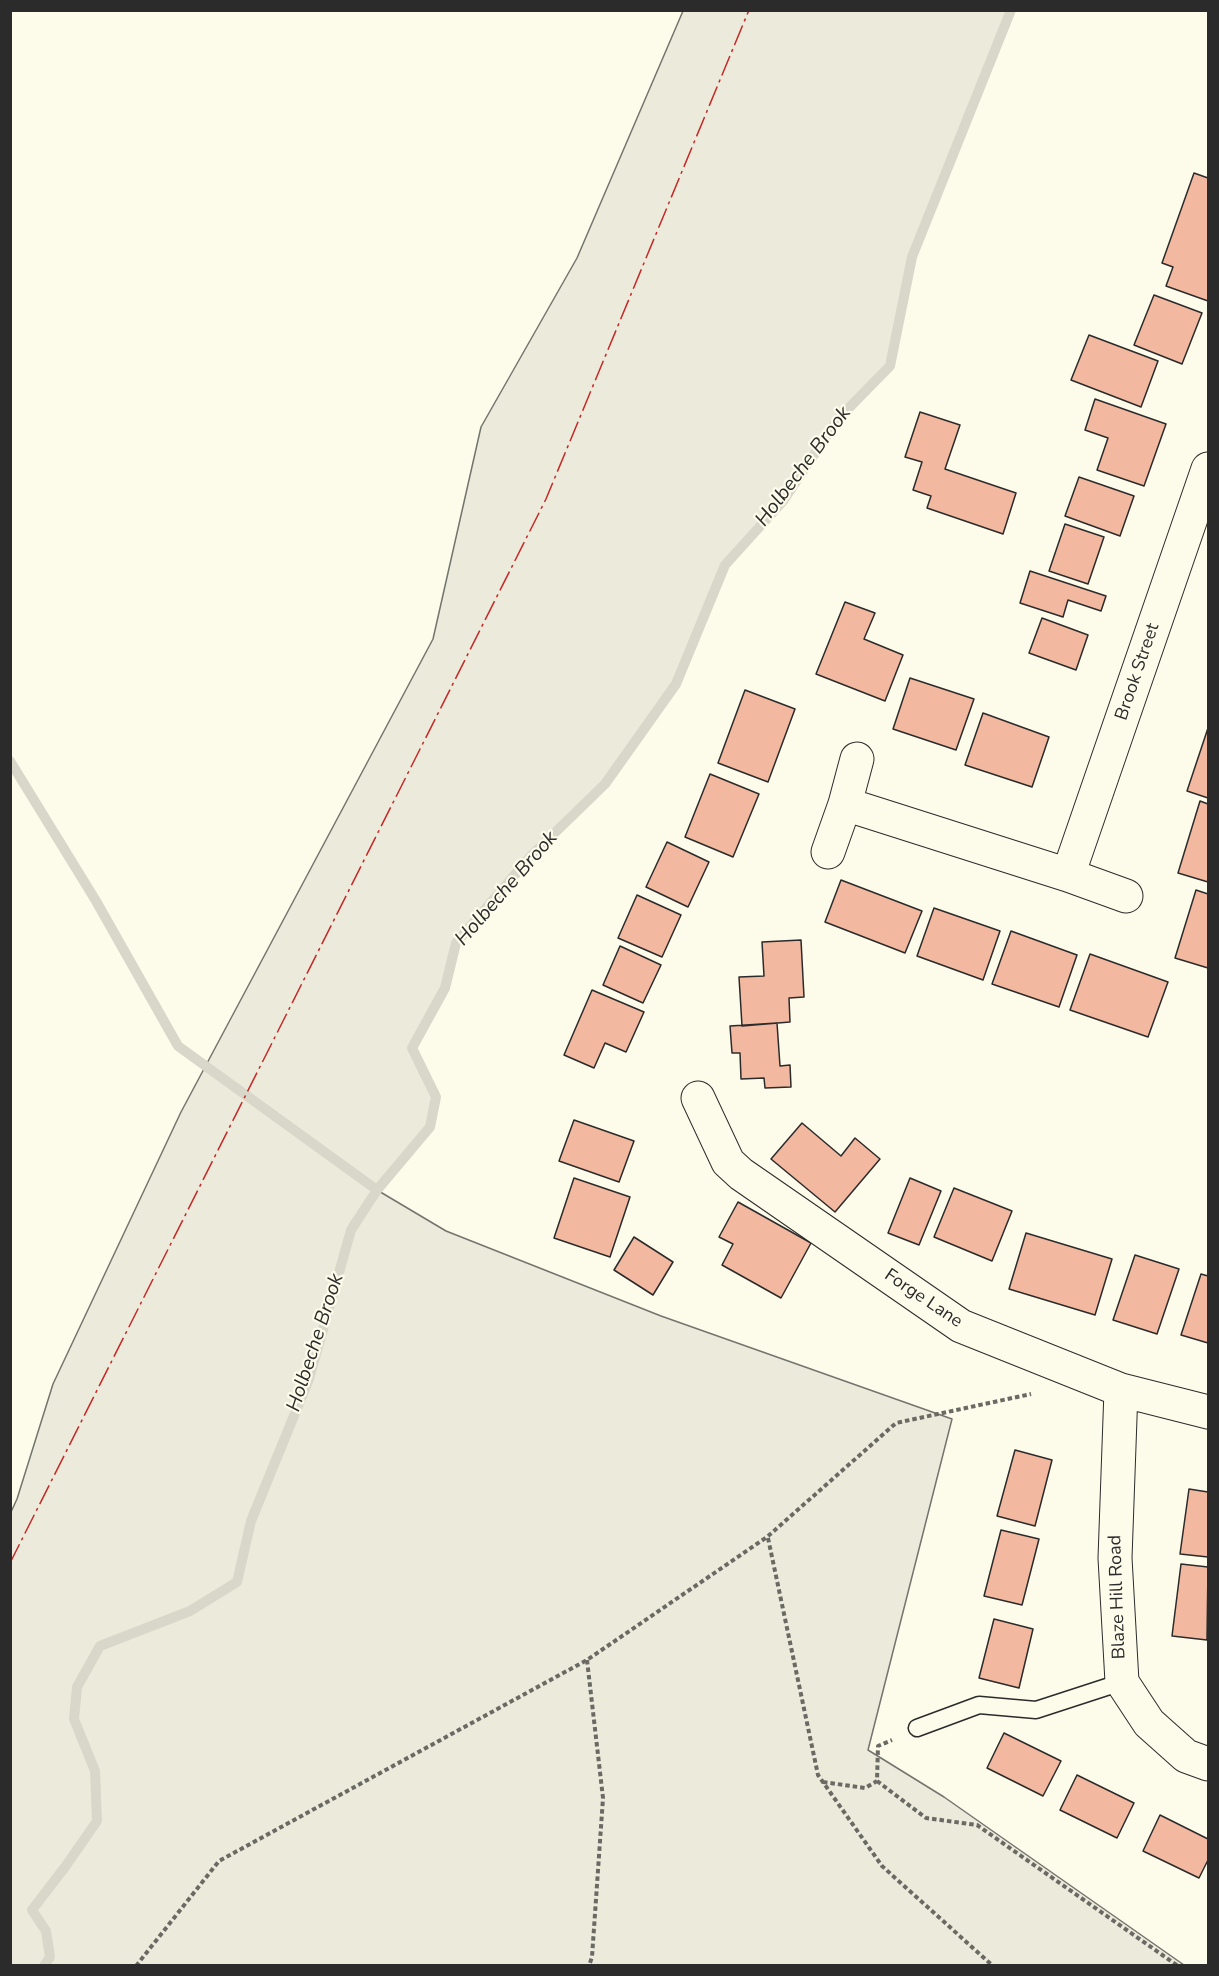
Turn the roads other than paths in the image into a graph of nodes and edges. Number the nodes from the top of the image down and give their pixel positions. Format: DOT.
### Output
graph roads {
  1 [pos="1209,469"];
  2 [pos="857,759"];
  3 [pos="845,804"];
  4 [pos="828,852"];
  5 [pos="1068,875"];
  6 [pos="1126,896"];
  7 [pos="698,1098"];
  8 [pos="1121,1390"];
  9 [pos="1209,1412"];
  10 [pos="1122,1682"];
  11 [pos="917,1728"];
  12 [pos="1209,1764"];
  1 -- 5 [label="street, Brook Street"];
  2 -- 3 [label="street"];
  3 -- 4 [label="street"];
  3 -- 5 [label="street"];
  5 -- 6 [label="street"];
  7 -- 8 [label="street, Forge Lane"];
  8 -- 9 [label="street, Forge Lane"];
  8 -- 10 [label="street, Blaze Hill Road"];
  10 -- 11 [label="lane"];
  10 -- 12 [label="street, Blaze Hill Road"];
}
